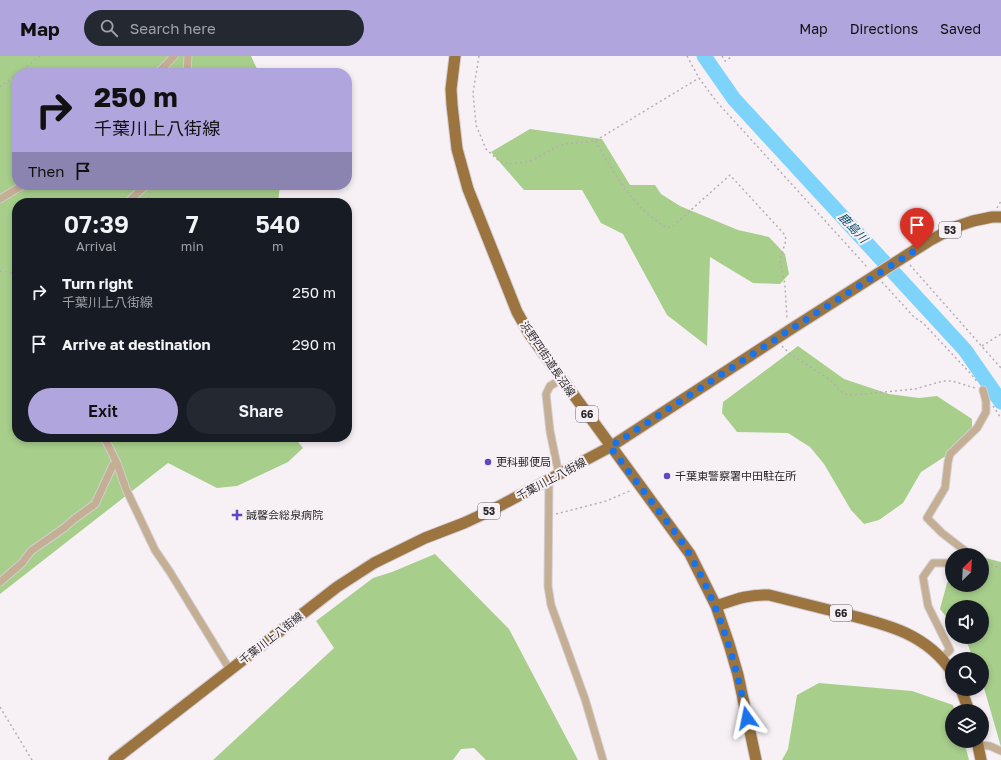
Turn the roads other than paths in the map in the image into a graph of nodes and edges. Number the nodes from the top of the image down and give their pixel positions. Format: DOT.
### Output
graph roads {
  1 [pos="174,56"];
  2 [pos="188,56"];
  3 [pos="455,56"];
  4 [pos="163,68"];
  5 [pos="187,68"];
  6 [pos="15,190"];
  7 [pos="141,190"];
  8 [pos="132,198"];
  9 [pos="0,199"];
  10 [pos="1001,217"];
  11 [pos="562,379"];
  12 [pos="983,390"];
  13 [pos="106,442"];
  14 [pos="610,447"];
  15 [pos="117,463"];
  16 [pos="554,478"];
  17 [pos="961,548"];
  18 [pos="945,563"];
  19 [pos="0,582"];
  20 [pos="716,606"];
  21 [pos="941,659"];
  22 [pos="945,664"];
  23 [pos="230,670"];
  24 [pos="989,746"];
  25 [pos="978,748"];
  26 [pos="1001,751"];
  27 [pos="114,760"];
  28 [pos="603,760"];
  29 [pos="756,760"];
  30 [pos="981,760"];
  1 -- 4 [label="street"];
  2 -- 5 [label="street"];
  3 -- 11 [label="main road, 浜野四街道長沼線 / 66"];
  6 -- 9 [label="street"];
  7 -- 8 [label="street"];
  10 -- 14 [label="main road, 千葉川上八街線 / 53"];
  11 -- 14 [label="main road, 浜野四街道長沼線 / 66"];
  11 -- 16 [label="street"];
  12 -- 17 [label="street"];
  13 -- 15 [label="street"];
  14 -- 16 [label="main road, 千葉川上八街線 / 53"];
  14 -- 20 [label="main road, 浜野四街道長沼線 / 66"];
  15 -- 19 [label="street"];
  15 -- 23 [label="street"];
  16 -- 23 [label="main road, 千葉川上八街線 / 53"];
  16 -- 28 [label="street"];
  18 -- 21 [label="street"];
  20 -- 21 [label="main road, 66"];
  20 -- 29 [label="main road, 浜野四街道長沼線 / 66"];
  21 -- 22 [label="main road, 66"];
  23 -- 27 [label="main road, 千葉川上八街線 / 53"];
  24 -- 26 [label="street"];
  25 -- 30 [label="main road"];
}
